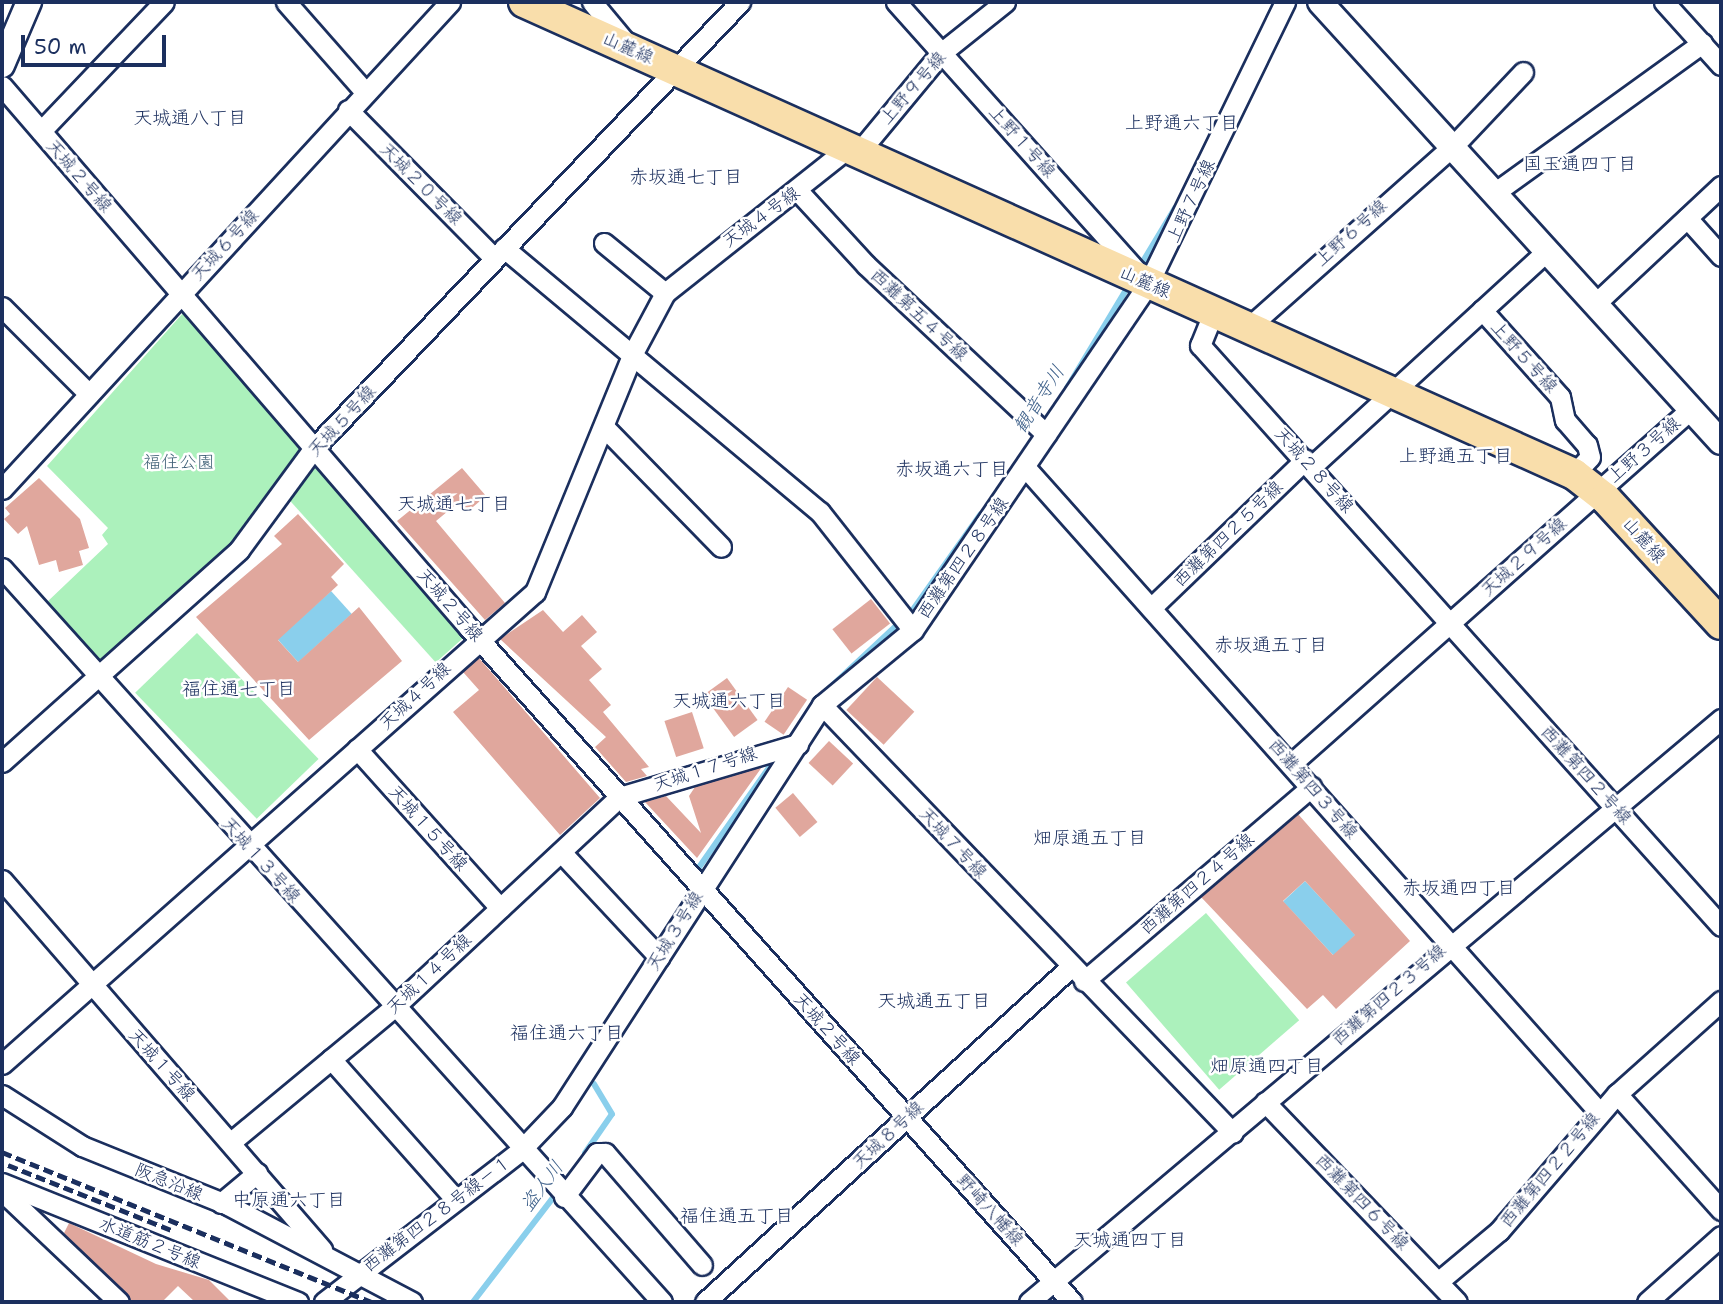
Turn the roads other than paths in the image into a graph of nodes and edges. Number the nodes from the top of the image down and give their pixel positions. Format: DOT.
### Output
graph roads {
  1 [pos="29,2"];
  2 [pos="164,2"];
  3 [pos="286,2"];
  4 [pos="450,2"];
  5 [pos="524,2"];
  6 [pos="592,2"];
  7 [pos="740,2"];
  8 [pos="896,2"];
  9 [pos="1004,2"];
  10 [pos="1285,2"];
  11 [pos="1320,2"];
  12 [pos="1664,2"];
  13 [pos="1702,43"];
  14 [pos="631,49"];
  15 [pos="941,52"];
  16 [pos="2,65"];
  17 [pos="1721,65"];
  18 [pos="676,70"];
  19 [pos="1523,72"];
  20 [pos="2,86"];
  21 [pos="365,92"];
  22 [pos="348,110"];
  23 [pos="41,131"];
  24 [pos="1455,144"];
  25 [pos="854,150"];
  26 [pos="1721,186"];
  27 [pos="798,191"];
  28 [pos="1497,191"];
  29 [pos="1687,218"];
  30 [pos="604,243"];
  31 [pos="1548,250"];
  32 [pos="499,253"];
  33 [pos="1721,256"];
  34 [pos="1143,278"];
  35 [pos="181,293"];
  36 [pos="666,293"];
  37 [pos="1595,304"];
  38 [pos="2,307"];
  39 [pos="1482,310"];
  40 [pos="1214,311"];
  41 [pos="1250,326"];
  42 [pos="633,353"];
  43 [pos="1394,391"];
  44 [pos="89,394"];
  45 [pos="1691,409"];
  46 [pos="605,429"];
  47 [pos="1041,429"];
  48 [pos="1721,442"];
  49 [pos="314,448"];
  50 [pos="1308,464"];
  51 [pos="1025,467"];
  52 [pos="1585,482"];
  53 [pos="2,489"];
  54 [pos="721,547"];
  55 [pos="2,568"];
  56 [pos="1151,608"];
  57 [pos="908,623"];
  58 [pos="1451,623"];
  59 [pos="1721,624"];
  60 [pos="478,638"];
  61 [pos="100,678"];
  62 [pos="822,705"];
  63 [pos="1721,719"];
  64 [pos="794,743"];
  65 [pos="357,749"];
  66 [pos="2,762"];
  67 [pos="1291,764"];
  68 [pos="1311,787"];
  69 [pos="619,797"];
  70 [pos="1613,805"];
  71 [pos="247,845"];
  72 [pos="561,852"];
  73 [pos="2,880"];
  74 [pos="701,888"];
  75 [pos="500,908"];
  76 [pos="1721,926"];
  77 [pos="1449,944"];
  78 [pos="659,957"];
  79 [pos="1077,974"];
  80 [pos="91,984"];
  81 [pos="1721,1001"];
  82 [pos="392,1009"];
  83 [pos="331,1059"];
  84 [pos="2,1064"];
  85 [pos="1617,1094"];
  86 [pos="2,1095"];
  87 [pos="1265,1102"];
  88 [pos="1599,1112"];
  89 [pos="906,1117"];
  90 [pos="1233,1133"];
  91 [pos="232,1142"];
  92 [pos="520,1151"];
  93 [pos="257,1173"];
  94 [pos="2,1183"];
  95 [pos="2,1191"];
  96 [pos="558,1192"];
  97 [pos="456,1200"];
  98 [pos="221,1203"];
  99 [pos="1721,1210"];
  100 [pos="1721,1236"];
  101 [pos="322,1250"];
  102 [pos="702,1265"];
  103 [pos="354,1276"];
  104 [pos="1439,1281"];
  105 [pos="1055,1282"];
  106 [pos="119,1302"];
  107 [pos="298,1302"];
  108 [pos="324,1302"];
  109 [pos="412,1302"];
  110 [pos="662,1302"];
  111 [pos="705,1302"];
  112 [pos="1029,1302"];
  113 [pos="1072,1302"];
  114 [pos="1457,1302"];
  115 [pos="1647,1302"];
  1 -- 16 [label="street"];
  2 -- 23 [label="street"];
  3 -- 21 [label="street"];
  4 -- 21 [label="street, 天城６号線"];
  5 -- 14 [label="main road, 山麓線"];
  6 -- 14 [label="street"];
  7 -- 18 [label="street, 天城５号線"];
  8 -- 15 [label="street, 上野１号線"];
  9 -- 15 [label="street, 上野９号線"];
  10 -- 34 [label="street, 上野７号線"];
  11 -- 24 [label="street"];
  12 -- 13 [label="street"];
  13 -- 17 [label="street"];
  13 -- 28 [label="street"];
  14 -- 18 [label="main road, 山麓線"];
  15 -- 25 [label="street, 上野９号線"];
  15 -- 34 [label="street, 上野１号線"];
  18 -- 25 [label="main road, 山麓線"];
  18 -- 32 [label="street, 天城５号線"];
  19 -- 24 [label="street, 上野６号線"];
  20 -- 23 [label="street, 天城２号線"];
  21 -- 22 [label="street, 天城６号線"];
  22 -- 32 [label="street, 天城２０号線"];
  22 -- 35 [label="street, 天城６号線"];
  23 -- 35 [label="street, 天城２号線"];
  24 -- 28 [label="street"];
  24 -- 41 [label="street, 上野６号線"];
  25 -- 27 [label="street, 天城４号線"];
  25 -- 34 [label="main road, 山麓線"];
  26 -- 29 [label="street"];
  27 -- 36 [label="street, 天城４号線"];
  27 -- 47 [label="street, 西灘第五４号線"];
  28 -- 31 [label="street"];
  29 -- 33 [label="street"];
  29 -- 37 [label="street"];
  30 -- 36 [label="street"];
  31 -- 37 [label="street"];
  31 -- 39 [label="street, 西灘第四２５号線"];
  32 -- 42 [label="street, 天城２０号線"];
  32 -- 49 [label="street, 天城５号線"];
  34 -- 40 [label="main road, 山麓線"];
  34 -- 47 [label="street, 西灘第四２８号線"];
  35 -- 44 [label="street, 天城６号線"];
  35 -- 49 [label="street, 天城２号線"];
  36 -- 42 [label="street, 天城４号線"];
  37 -- 45 [label="street"];
  38 -- 44 [label="street"];
  39 -- 43 [label="street, 西灘第四２５号線"];
  39 -- 52 [label="street, 上野５号線"];
  40 -- 41 [label="main road, 山麓線"];
  40 -- 50 [label="street, 天城２８号線"];
  41 -- 43 [label="main road, 山麓線"];
  42 -- 46 [label="street, 天城４号線"];
  42 -- 57 [label="street, 天城２０号線"];
  43 -- 50 [label="street, 西灘第四２５号線"];
  43 -- 52 [label="main road, 山麓線"];
  44 -- 53 [label="street, 天城６号線"];
  45 -- 48 [label="street"];
  45 -- 52 [label="street, 上野３号線"];
  46 -- 54 [label="street"];
  46 -- 60 [label="street, 天城４号線"];
  47 -- 51 [label="street, 西灘第四２８号線"];
  49 -- 60 [label="street, 天城２号線"];
  49 -- 61 [label="street, 天城５号線"];
  50 -- 56 [label="street, 西灘第四２５号線"];
  50 -- 58 [label="street, 天城２８号線"];
  51 -- 56 [label="street, 西灘第四３号線"];
  51 -- 57 [label="street, 西灘第四２８号線"];
  52 -- 58 [label="street, 天城２９号線"];
  52 -- 59 [label="main road, 山麓線"];
  55 -- 61 [label="street, 天城１３号線"];
  56 -- 67 [label="street, 西灘第四３号線"];
  57 -- 62 [label="street, 西灘第四２８号線"];
  58 -- 67 [label="street"];
  58 -- 70 [label="street, 西灘第四２号線"];
  60 -- 65 [label="street, 天城４号線"];
  60 -- 69 [label="street, 天城２号線"];
  61 -- 66 [label="street, 天城５号線"];
  61 -- 71 [label="street, 天城１３号線"];
  62 -- 64 [label="street, 天城３号線"];
  62 -- 79 [label="street, 天城７号線"];
  63 -- 70 [label="street, 西灘第四２３号線"];
  64 -- 69 [label="street, 天城１７号線"];
  64 -- 74 [label="street, 天城３号線"];
  65 -- 71 [label="street, 天城４号線"];
  65 -- 75 [label="street, 天城１５号線"];
  67 -- 68 [label="street, 西灘第四３号線"];
  68 -- 77 [label="street, 西灘第四３号線"];
  68 -- 79 [label="street, 西灘第四２４号線"];
  69 -- 72 [label="street, 天城１４号線"];
  69 -- 74 [label="street, 天城２号線"];
  70 -- 76 [label="street, 西灘第四２号線"];
  70 -- 77 [label="street, 西灘第四２３号線"];
  71 -- 80 [label="street, 天城４号線"];
  71 -- 82 [label="street, 天城１３号線"];
  72 -- 75 [label="street, 天城１４号線"];
  72 -- 78 [label="street"];
  73 -- 80 [label="street, 天城１号線"];
  74 -- 78 [label="street, 天城３号線"];
  74 -- 89 [label="street, 天城２号線"];
  75 -- 82 [label="street, 天城１４号線"];
  77 -- 87 [label="street, 西灘第四２３号線"];
  77 -- 88 [label="street, 西灘第四３号線"];
  78 -- 92 [label="street, 天城３号線"];
  79 -- 89 [label="street, 天城８号線"];
  79 -- 90 [label="street"];
  80 -- 84 [label="street, 天城４号線"];
  80 -- 91 [label="street, 天城１号線"];
  81 -- 85 [label="street, 西灘第四２２号線"];
  82 -- 83 [label="street, 天城１４号線"];
  82 -- 92 [label="street, 天城１３号線"];
  83 -- 91 [label="street, 天城１４号線"];
  83 -- 97 [label="street"];
  85 -- 88 [label="street, 西灘第四２２号線"];
  85 -- 99 [label="street"];
  86 -- 98 [label="street, 阪急沿線"];
  87 -- 90 [label="street, 西灘第四２３号線"];
  87 -- 104 [label="street, 西灘第四６号線"];
  88 -- 104 [label="street, 西灘第四２２号線"];
  89 -- 105 [label="street, 野崎八幡線"];
  89 -- 111 [label="street, 天城８号線"];
  90 -- 105 [label="street, 西灘第四２３号線"];
  91 -- 93 [label="street, 天城１号線"];
  92 -- 96 [label="street, 天城１３号線"];
  92 -- 97 [label="street, 西灘第四２８号線－１"];
  93 -- 98 [label="street"];
  93 -- 101 [label="street, 天城１号線"];
  94 -- 107 [label="street, 水道筋２号線"];
  95 -- 106 [label="street"];
  96 -- 102 [label="street"];
  96 -- 110 [label="street, 天城１３号線"];
  97 -- 103 [label="street, 西灘第四２８号線－１"];
  98 -- 101 [label="street, 阪急沿線"];
  100 -- 115 [label="street"];
  101 -- 103 [label="street, 阪急沿線"];
  103 -- 108 [label="street, 西灘第四２８号線－１"];
  103 -- 109 [label="street, 阪急沿線"];
  104 -- 114 [label="street, 西灘第四６号線"];
  105 -- 112 [label="street, 西灘第四２３号線"];
  105 -- 113 [label="street, 野崎八幡線"];
}
